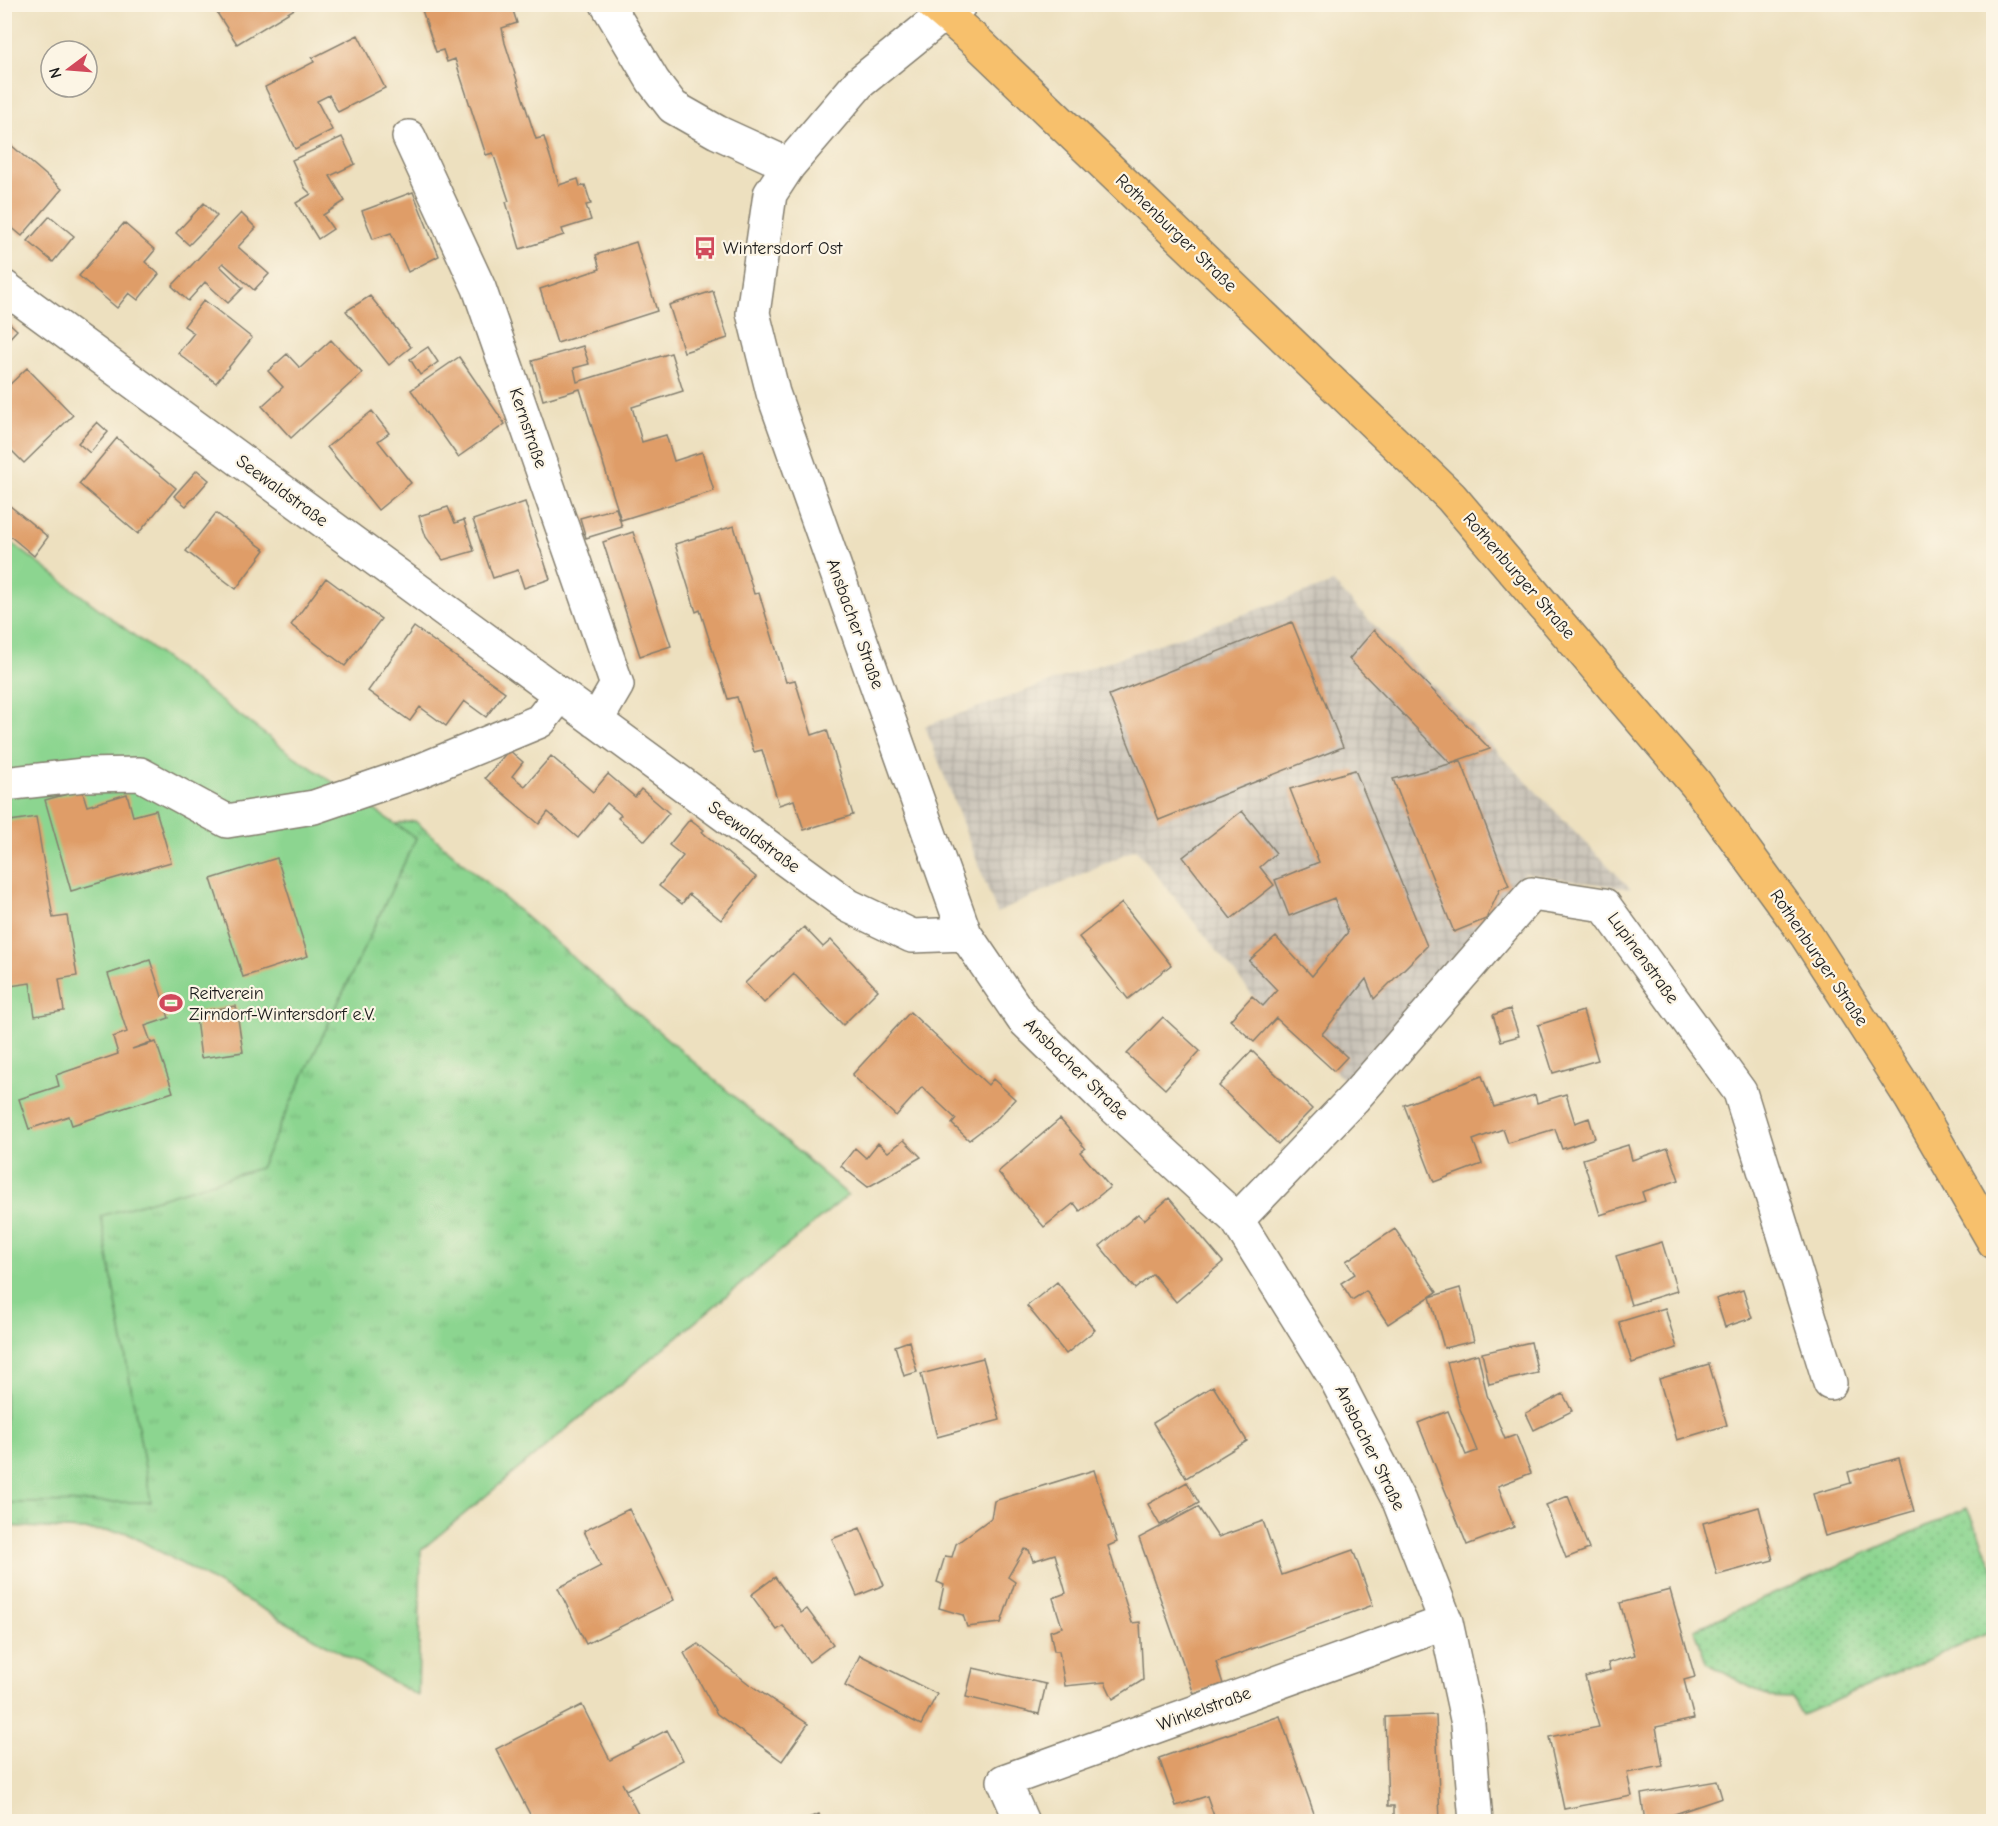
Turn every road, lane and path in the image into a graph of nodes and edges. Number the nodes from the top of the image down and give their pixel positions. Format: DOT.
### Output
graph roads {
  1 [pos="607,4"];
  2 [pos="946,8"];
  3 [pos="409,137"];
  4 [pos="789,165"];
  5 [pos="4,287"];
  6 [pos="560,694"];
  7 [pos="596,721"];
  8 [pos="4,784"];
  9 [pos="965,934"];
  10 [pos="1237,1220"];
  11 [pos="1994,1242"];
  12 [pos="1830,1383"];
  13 [pos="1446,1622"];
  14 [pos="1022,1821"];
  15 [pos="1476,1821"];
  1 -- 4 [label="street"];
  2 -- 4 [label="street, Ansbacher Straße"];
  2 -- 11 [label="main road, Rothenburger Straße"];
  3 -- 7 [label="street, Kernstraße"];
  4 -- 9 [label="street, Ansbacher Straße"];
  5 -- 6 [label="street, Seewaldstraße"];
  6 -- 7 [label="street, Seewaldstraße"];
  6 -- 8 [label="street"];
  7 -- 9 [label="street, Seewaldstraße"];
  9 -- 10 [label="street, Ansbacher Straße"];
  10 -- 12 [label="street, Lupinenstraße"];
  10 -- 13 [label="street, Ansbacher Straße"];
  13 -- 14 [label="street, Winkelstraße"];
  13 -- 15 [label="street, Ansbacher Straße"];
}
